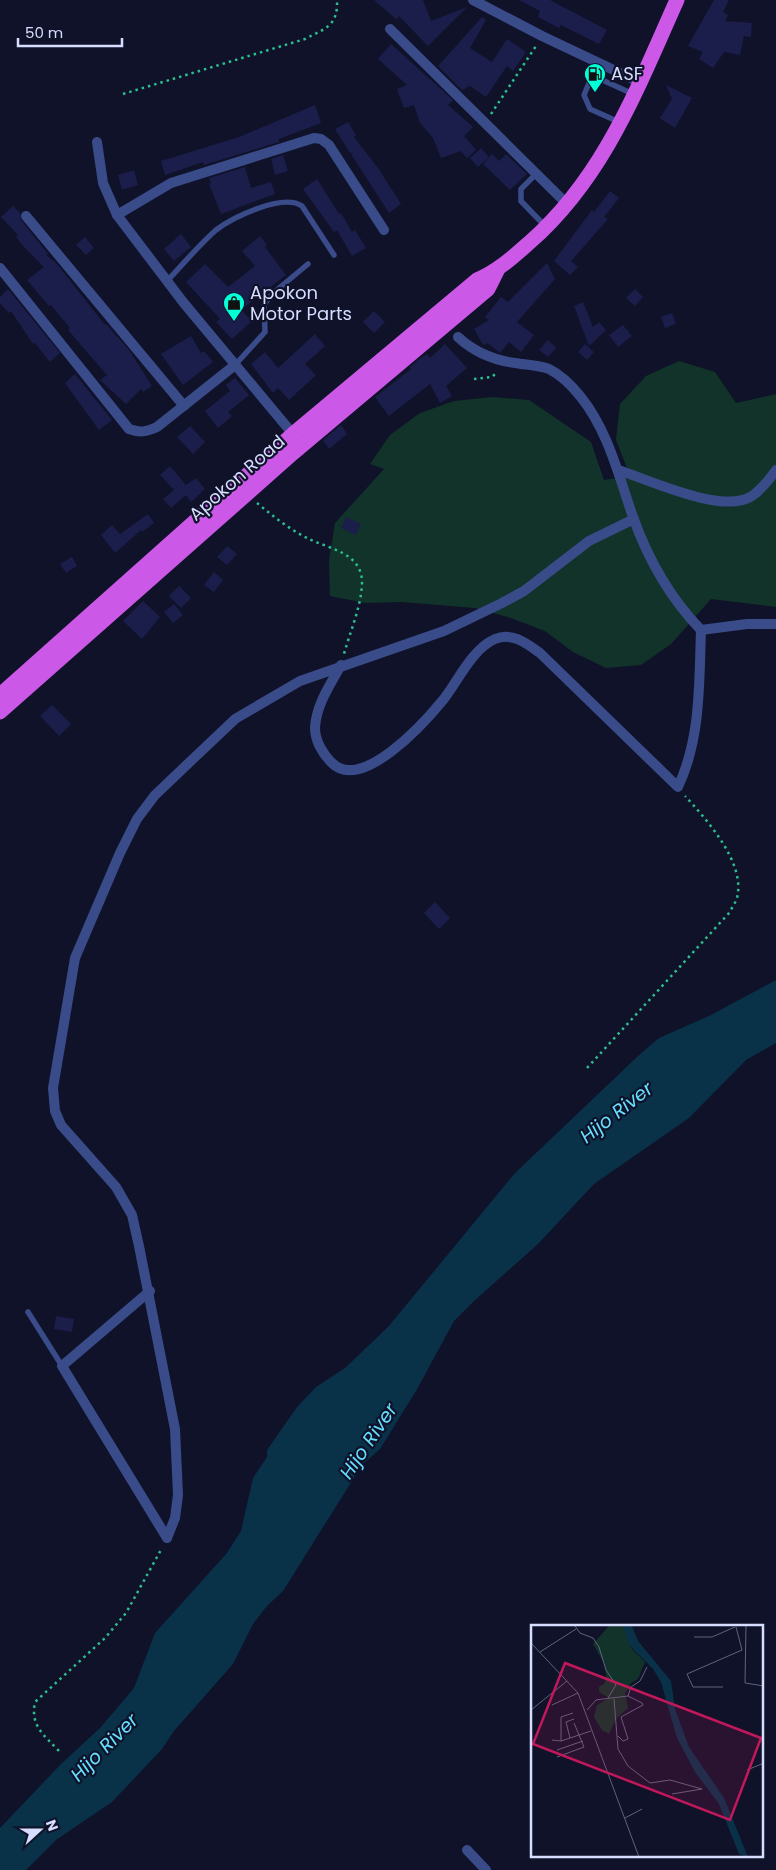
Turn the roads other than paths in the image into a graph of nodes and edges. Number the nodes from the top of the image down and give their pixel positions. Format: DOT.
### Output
graph roads {
  1 [pos="473,0"];
  2 [pos="677,0"];
  3 [pos="390,29"];
  4 [pos="636,88"];
  5 [pos="620,123"];
  6 [pos="97,142"];
  7 [pos="536,174"];
  8 [pos="568,205"];
  9 [pos="118,215"];
  10 [pos="26,216"];
  11 [pos="547,227"];
  12 [pos="384,230"];
  13 [pos="334,255"];
  14 [pos="308,264"];
  15 [pos="0,268"];
  16 [pos="167,281"];
  17 [pos="458,337"];
  18 [pos="235,365"];
  19 [pos="184,406"];
  20 [pos="298,440"];
  21 [pos="618,470"];
  22 [pos="776,470"];
  23 [pos="634,519"];
  24 [pos="776,624"];
  25 [pos="701,630"];
  26 [pos="341,665"];
  27 [pos="0,695"];
  28 [pos="0,712"];
  29 [pos="150,1291"];
  30 [pos="28,1312"];
  31 [pos="62,1366"];
  32 [pos="467,1850"];
  33 [pos="486,1870"];
  1 -- 4 [label="street"];
  2 -- 4 [label="highway, Apokon Road"];
  3 -- 7 [label="street"];
  4 -- 5 [label="highway, Apokon Road"];
  4 -- 5 [label="lane"];
  5 -- 8 [label="highway, Apokon Road"];
  6 -- 9 [label="street"];
  7 -- 8 [label="street"];
  7 -- 11 [label="lane"];
  8 -- 11 [label="highway, Apokon Road"];
  9 -- 12 [label="street"];
  9 -- 16 [label="street"];
  10 -- 19 [label="street"];
  11 -- 20 [label="highway, Apokon Road"];
  13 -- 16 [label="lane"];
  14 -- 18 [label="lane"];
  15 -- 19 [label="street"];
  16 -- 18 [label="street"];
  17 -- 21 [label="street"];
  18 -- 19 [label="street"];
  18 -- 20 [label="street"];
  20 -- 27 [label="highway, Apokon Road"];
  20 -- 28 [label="highway, Apokon Road"];
  21 -- 22 [label="street"];
  21 -- 23 [label="street"];
  23 -- 25 [label="street"];
  23 -- 26 [label="street"];
  24 -- 25 [label="street"];
  25 -- 26 [label="street"];
  26 -- 29 [label="street"];
  29 -- 31 [label="street"];
  29 -- 31 [label="street"];
  30 -- 31 [label="lane"];
  32 -- 33 [label="street"];
}
